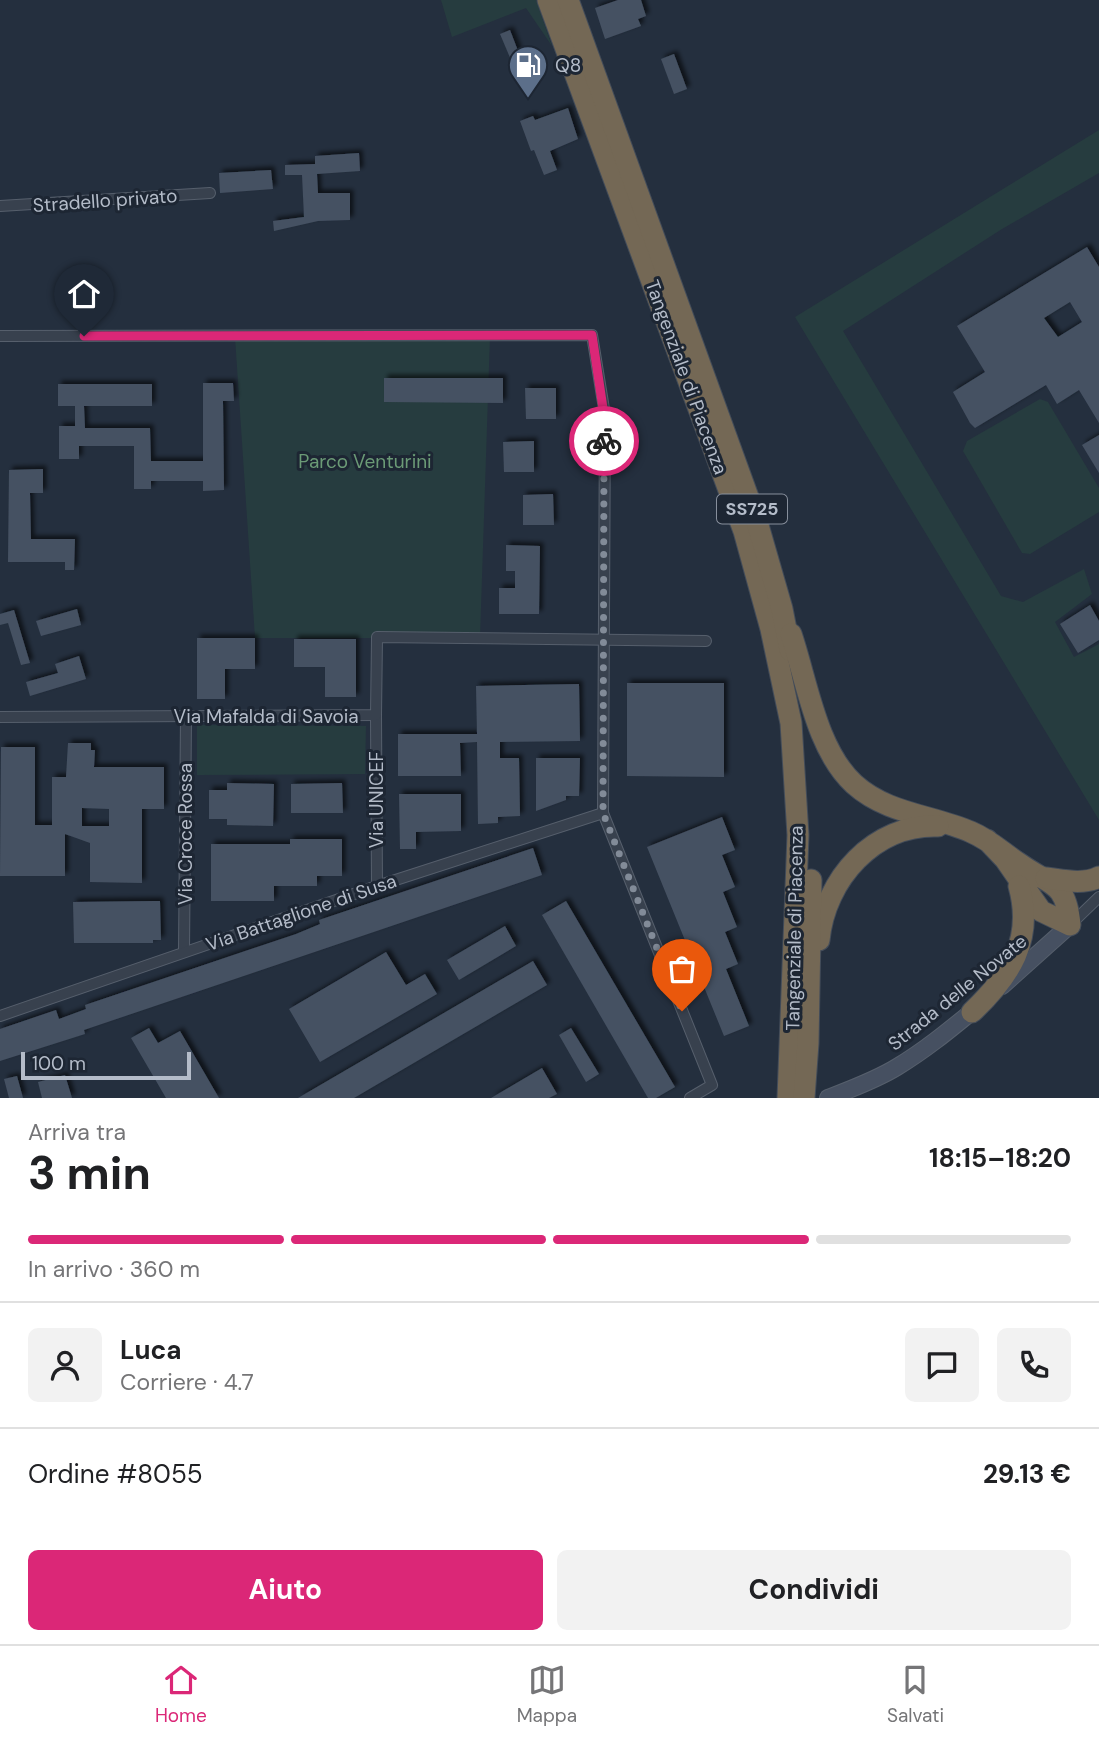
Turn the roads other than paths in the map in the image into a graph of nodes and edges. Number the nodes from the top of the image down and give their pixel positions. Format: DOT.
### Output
graph roads {
  1 [pos="548,0"];
  2 [pos="568,0"];
  3 [pos="210,193"];
  4 [pos="0,206"];
  5 [pos="0,336"];
  6 [pos="782,609"];
  7 [pos="604,639"];
  8 [pos="706,641"];
  9 [pos="376,715"];
  10 [pos="186,716"];
  11 [pos="0,717"];
  12 [pos="603,813"];
  13 [pos="957,827"];
  14 [pos="987,840"];
  15 [pos="1017,877"];
  16 [pos="1099,877"];
  17 [pos="1046,878"];
  18 [pos="377,886"];
  19 [pos="1099,897"];
  20 [pos="1070,925"];
  21 [pos="184,952"];
  22 [pos="972,1012"];
  23 [pos="0,1016"];
  24 [pos="800,1042"];
  25 [pos="690,1098"];
  26 [pos="788,1098"];
  27 [pos="804,1098"];
  28 [pos="828,1098"];
  1 -- 24 [label="highway, Tangenziale di Piacenza / SS725"];
  2 -- 6 [label="highway, Tangenziale di Piacenza / SS725"];
  3 -- 4 [label="street, Stradello privato"];
  5 -- 7 [label="street"];
  6 -- 13 [label="highway"];
  6 -- 24 [label="highway, Tangenziale di Piacenza / SS725"];
  7 -- 8 [label="street, Via Mafalda di Savoia"];
  7 -- 9 [label="street, Via Mafalda di Savoia"];
  7 -- 12 [label="street"];
  9 -- 10 [label="street, Via Mafalda di Savoia"];
  9 -- 18 [label="street, Via UNICEF"];
  10 -- 11 [label="street, Via Mafalda di Savoia"];
  10 -- 21 [label="street, Via Croce Rossa"];
  12 -- 18 [label="street, Via Battaglione di Susa"];
  12 -- 25 [label="street"];
  13 -- 14 [label="highway"];
  13 -- 24 [label="highway"];
  14 -- 15 [label="highway"];
  14 -- 17 [label="highway"];
  15 -- 20 [label="highway"];
  15 -- 22 [label="highway"];
  16 -- 17 [label="highway"];
  17 -- 20 [label="highway"];
  18 -- 21 [label="street, Via Battaglione di Susa"];
  19 -- 20 [label="street, Strada delle Novate"];
  20 -- 22 [label="street, Strada delle Novate"];
  21 -- 23 [label="street, Via Battaglione di Susa"];
  22 -- 28 [label="street, Strada delle Novate"];
  24 -- 26 [label="highway, Tangenziale di Piacenza / SS725"];
  24 -- 27 [label="highway, Tangenziale di Piacenza / SS725"];
}
